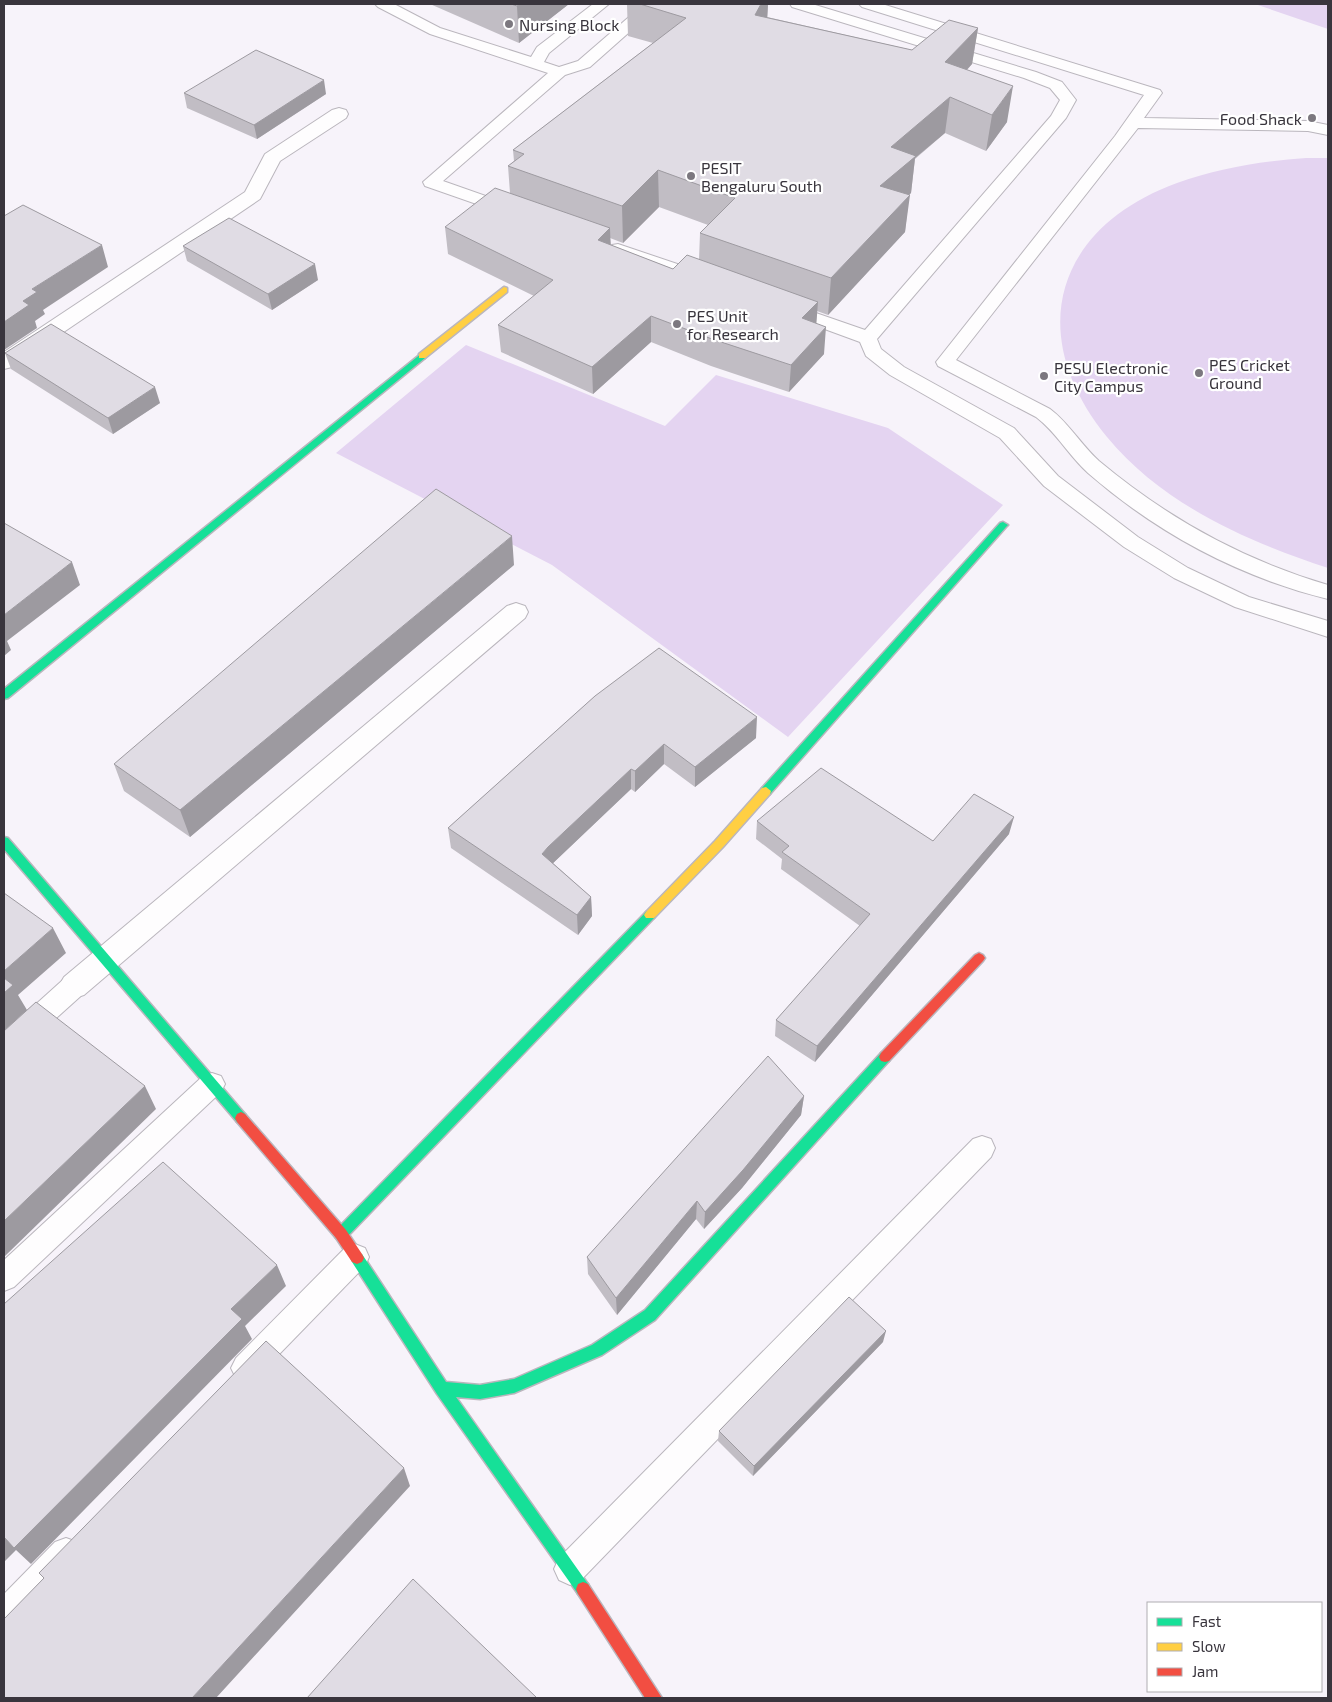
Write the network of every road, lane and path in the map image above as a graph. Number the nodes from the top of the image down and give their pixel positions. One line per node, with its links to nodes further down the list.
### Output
1 (383, 4): 6 (lane)
2 (602, 4): 6 (lane)
3 (653, 4): 7 (lane)
4 (797, 4): 16 (lane)
5 (867, 4): 9 (lane)
6 (535, 64): 7 (lane)
7 (559, 72): 11 (lane)
8 (340, 114): 17 (street)
9 (1133, 122): 10 (lane); 18 (lane)
10 (1328, 130)
11 (524, 215)
12 (598, 242): 13 (lane)
13 (719, 285)
14 (504, 290): 25 (street)
15 (775, 305): 16 (lane)
16 (868, 338): 19 (lane)
17 (4, 362)
18 (945, 362): 19 (lane); 20 (lane)
19 (905, 374): 20 (lane)
20 (1070, 472): 22 (lane); 24 (lane)
21 (1003, 526): 33 (street)
22 (1328, 592)
23 (516, 612): 28 (street)
24 (1328, 629)
25 (4, 695)
26 (4, 841): 28 (street)
27 (979, 958): 37 (street)
28 (104, 959): 29 (street); 31 (street)
29 (74, 986): 30 (lane)
30 (4, 1049)
31 (212, 1084): 33 (street); 35 (lane)
32 (982, 1148): 39 (lane)
33 (341, 1234): 34 (street)
34 (355, 1257): 36 (lane); 37 (street)
35 (4, 1278)
36 (230, 1384)
37 (442, 1389): 39 (street)
38 (86, 1532): 40 (lane)
39 (570, 1569): 41 (street)
40 (4, 1616)
41 (654, 1698)

